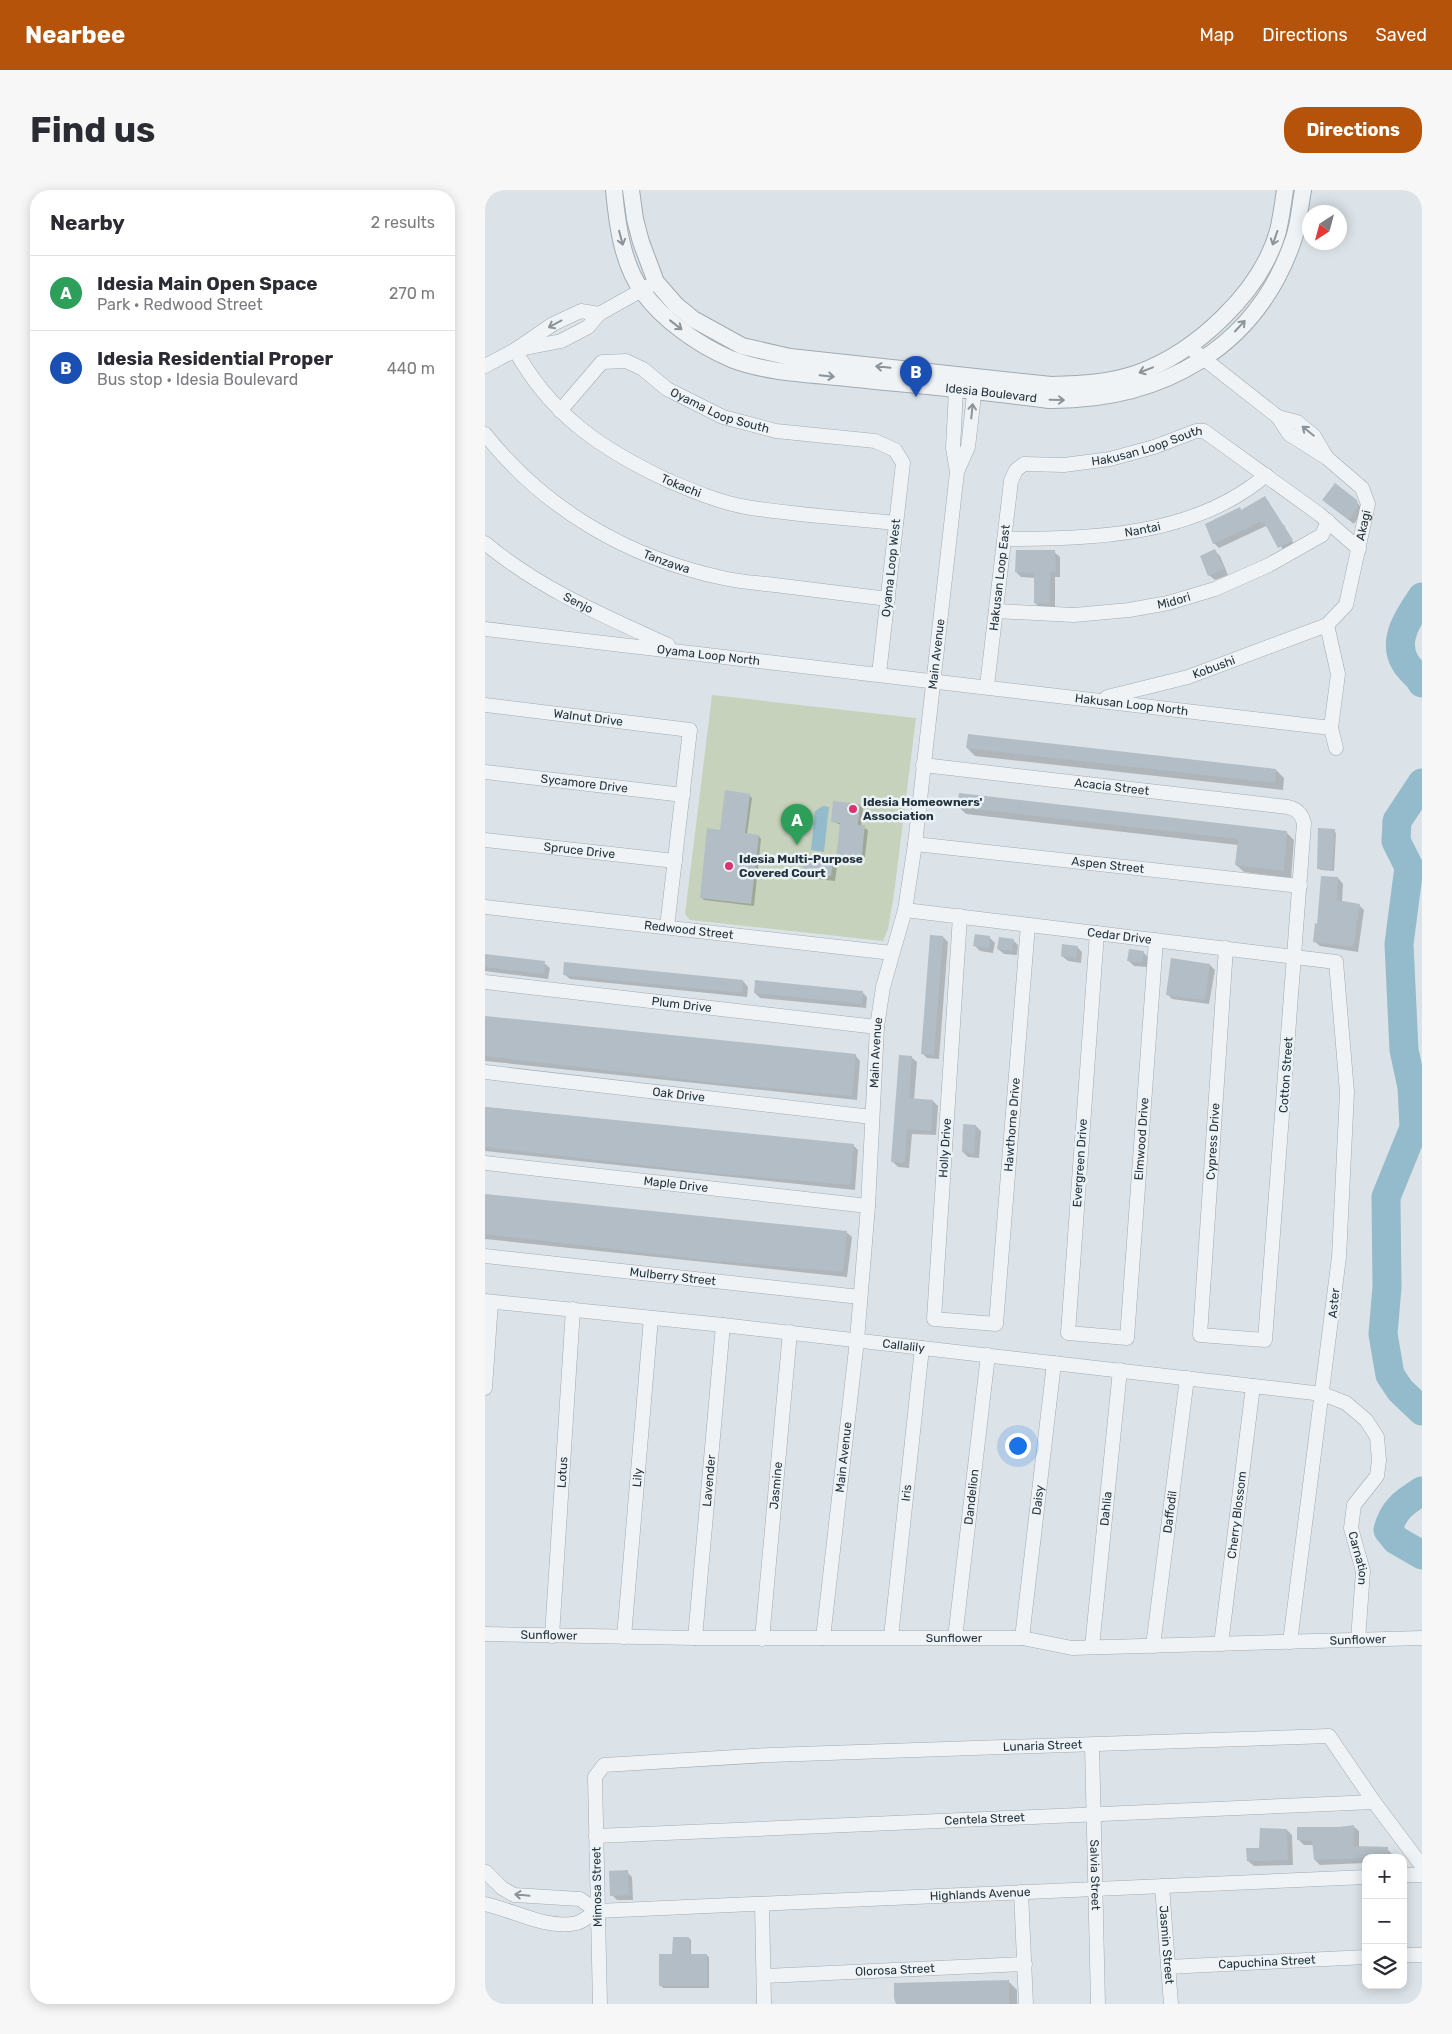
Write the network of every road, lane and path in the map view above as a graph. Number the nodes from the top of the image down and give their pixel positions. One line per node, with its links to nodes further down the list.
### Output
1 (613, 190): 6 (street, Idesia Boulevard, one-way to 6)
2 (631, 190): 5 (street, Idesia Boulevard)
3 (1285, 190): 7 (street, Idesia Boulevard, one-way to 7)
4 (1303, 190): 9 (street, Idesia Boulevard, one-way to 4)
5 (656, 282): 6 (street); 11 (street, Idesia Boulevard, one-way to 5)
6 (641, 290): 8 (street); 12 (street, Idesia Boulevard, one-way to 12)
7 (1189, 347): 9 (street); 11 (street, Idesia Boulevard, one-way to 11)
8 (515, 350): 10 (street); 14 (street, Tokachi)
9 (1204, 359): 13 (street, Idesia Boulevard, one-way to 9); 24 (street, Akagi)
10 (485, 366)
11 (967, 376): 12 (street); 13 (street, Main Avenue)
12 (956, 390): 13 (street, Idesia Boulevard); 18 (street, Main Avenue)
13 (974, 392): 18 (street, Main Avenue, one-way to 13)
14 (559, 411): 16 (street, Oyama Loop South); 21 (street, Tokachi)
15 (485, 434): 25 (street, Tanzawa)
16 (903, 463): 21 (street, Oyama Loop West)
17 (1015, 470): 19 (street, Hakusan Loop South); 22 (street, Hakusan Loop East)
18 (957, 472): 31 (street, Main Avenue)
19 (1265, 474): 20 (street, Hakusan Loop South); 22 (street, Nantai)
20 (1327, 521): 24 (street, Hakusan Loop South); 26 (street, Midori)
21 (896, 523): 25 (street, Oyama Loop West)
22 (1005, 539): 26 (street, Hakusan Loop East)
23 (485, 543): 29 (street, Senjo)
24 (1359, 549): 27 (street, Akagi)
25 (888, 599): 30 (street, Oyama Loop West)
26 (996, 611): 32 (street, Hakusan Loop East)
27 (1327, 624): 33 (street, Kobushi); 35 (street)
28 (485, 629): 29 (street, Oyama Loop North)
29 (680, 650): 30 (street, Oyama Loop North)
30 (879, 674): 31 (street, Oyama Loop North)
31 (933, 680): 32 (street, Hakusan Loop North); 37 (street, Main Avenue)
32 (987, 686): 33 (street, Hakusan Loop North)
33 (1099, 699): 35 (street, Hakusan Loop North)
34 (485, 705): 39 (street, Walnut Drive)
35 (1331, 728): 36 (street)
36 (1336, 748)
37 (923, 765): 40 (street, Acacia Street); 42 (street, Main Avenue)
38 (485, 772): 39 (street, Sycamore Drive)
39 (683, 795): 43 (street)
40 (1299, 812): 44 (street, Cotton Street)
41 (485, 840): 43 (street, Spruce Drive)
42 (915, 844): 44 (street, Aspen Street); 46 (street, Main Avenue)
43 (675, 861): 49 (street)
44 (1300, 886): 54 (street, Cotton Street)
45 (485, 907): 49 (street, Redwood Street)
46 (905, 910): 47 (street, Cedar Drive); 53 (street, Main Avenue)
47 (960, 916): 48 (street, Cedar Drive); 67 (street, Holly Drive)
48 (1027, 925): 50 (street, Cedar Drive); 67 (street, Hawthorne Drive)
49 (667, 927): 53 (street, Redwood Street)
50 (1097, 933): 51 (street, Cedar Drive); 70 (street, Evergreen Drive)
51 (1156, 940): 52 (street, Cedar Drive); 70 (street, Elmwood Drive)
52 (1226, 948): 54 (street, Cedar Drive); 72 (street, Cypress Drive)
53 (892, 953): 57 (street, Main Avenue)
54 (1295, 957): 55 (street, Cedar Drive); 72 (street, Cotton Street)
55 (1336, 962): 80 (street, Aster)
56 (485, 982): 57 (street, Plum Drive)
57 (877, 1027): 59 (street, Main Avenue)
58 (485, 1072): 59 (street, Oak Drive)
59 (872, 1117): 61 (street, Main Avenue)
60 (485, 1163): 61 (street, Maple Drive)
61 (867, 1206): 63 (street, Main Avenue)
62 (485, 1256): 63 (street, Mulberry Street)
63 (860, 1297): 71 (street, Main Avenue)
64 (488, 1301): 65 (street, Callalily); 79 (street)
65 (573, 1309): 66 (street, Callalily); 82 (street, Lotus)
66 (651, 1318): 68 (street, Callalily); 83 (street, Lily)
67 (996, 1324)
68 (723, 1325): 69 (street, Callalily); 85 (street, Lavender)
69 (789, 1332): 71 (street, Callalily); 90 (street, Jasmine)
70 (1127, 1338)
71 (857, 1340): 73 (street, Callalily); 86 (street, Main Avenue)
72 (1265, 1340)
73 (922, 1348): 74 (street, Callalily); 84 (street, Iris)
74 (988, 1355): 75 (street, Callalily); 87 (street, Dandelion)
75 (1054, 1363): 76 (street, Callalily); 88 (street, Daisy)
76 (1120, 1370): 77 (street, Callalily); 95 (street, Dahlia)
77 (1187, 1378): 78 (street, Callalily); 94 (street, Daffodil)
78 (1253, 1386): 80 (street, Callalily); 93 (street, Cherry Blossom)
79 (485, 1388)
80 (1323, 1394): 91 (street, Carnation); 92 (street, Aster)
81 (485, 1634): 82 (street, Sunflower)
82 (552, 1636): 83 (street, Sunflower)
83 (624, 1637): 85 (street, Sunflower)
84 (891, 1637): 86 (street, Sunflower); 87 (street, Sunflower)
85 (695, 1638): 90 (street, Sunflower)
86 (823, 1638): 90 (street, Sunflower)
87 (955, 1638): 88 (street, Sunflower)
88 (1022, 1638): 95 (street, Sunflower)
89 (1422, 1638): 91 (street, Sunflower)
90 (762, 1639)
91 (1358, 1640): 92 (street, Sunflower)
92 (1290, 1642): 93 (street, Sunflower)
93 (1221, 1644): 94 (street, Sunflower)
94 (1153, 1646): 95 (street, Sunflower)
95 (1092, 1647)
96 (1092, 1745): 97 (street, Lunaria Street); 98 (street, Lunaria Street); 99 (street, Salvia Street)
97 (598, 1770): 100 (street, Mimosa Street)
98 (1374, 1802): 99 (street, Centela Street); 101 (street, Lunaria Street)
99 (1095, 1814): 100 (street, Centela Street); 107 (street, Salvia Street)
100 (596, 1836): 112 (street, Mimosa Street)
101 (1422, 1866)
102 (485, 1871): 109 (street); 112 (street, one-way to 102)
103 (1407, 1875): 104 (street)
104 (1422, 1875)
105 (1362, 1877): 106 (street, Highlands Avenue)
106 (1162, 1886): 107 (street, Highlands Avenue); 117 (street, Jasmin Street)
107 (1097, 1889): 108 (street, Highlands Avenue); 122 (street, Salvia Street)
108 (1021, 1892): 111 (street, Highlands Avenue); 116 (street)
109 (485, 1897)
110 (485, 1904): 112 (street, Highlands Avenue)
111 (762, 1904): 112 (street, Highlands Avenue); 118 (street)
112 (597, 1911): 119 (street, Mimosa Street)
113 (1422, 1955): 114 (street)
114 (1407, 1956)
115 (1362, 1957): 117 (street, Capuchina Street)
116 (1025, 1964): 118 (street, Olorosa Street); 121 (street)
117 (1168, 1966): 123 (street, Jasmin Street)
118 (765, 1976): 120 (street)
119 (600, 2004)
120 (764, 2004)
121 (1026, 2004)
122 (1098, 2004)
123 (1171, 2004)

